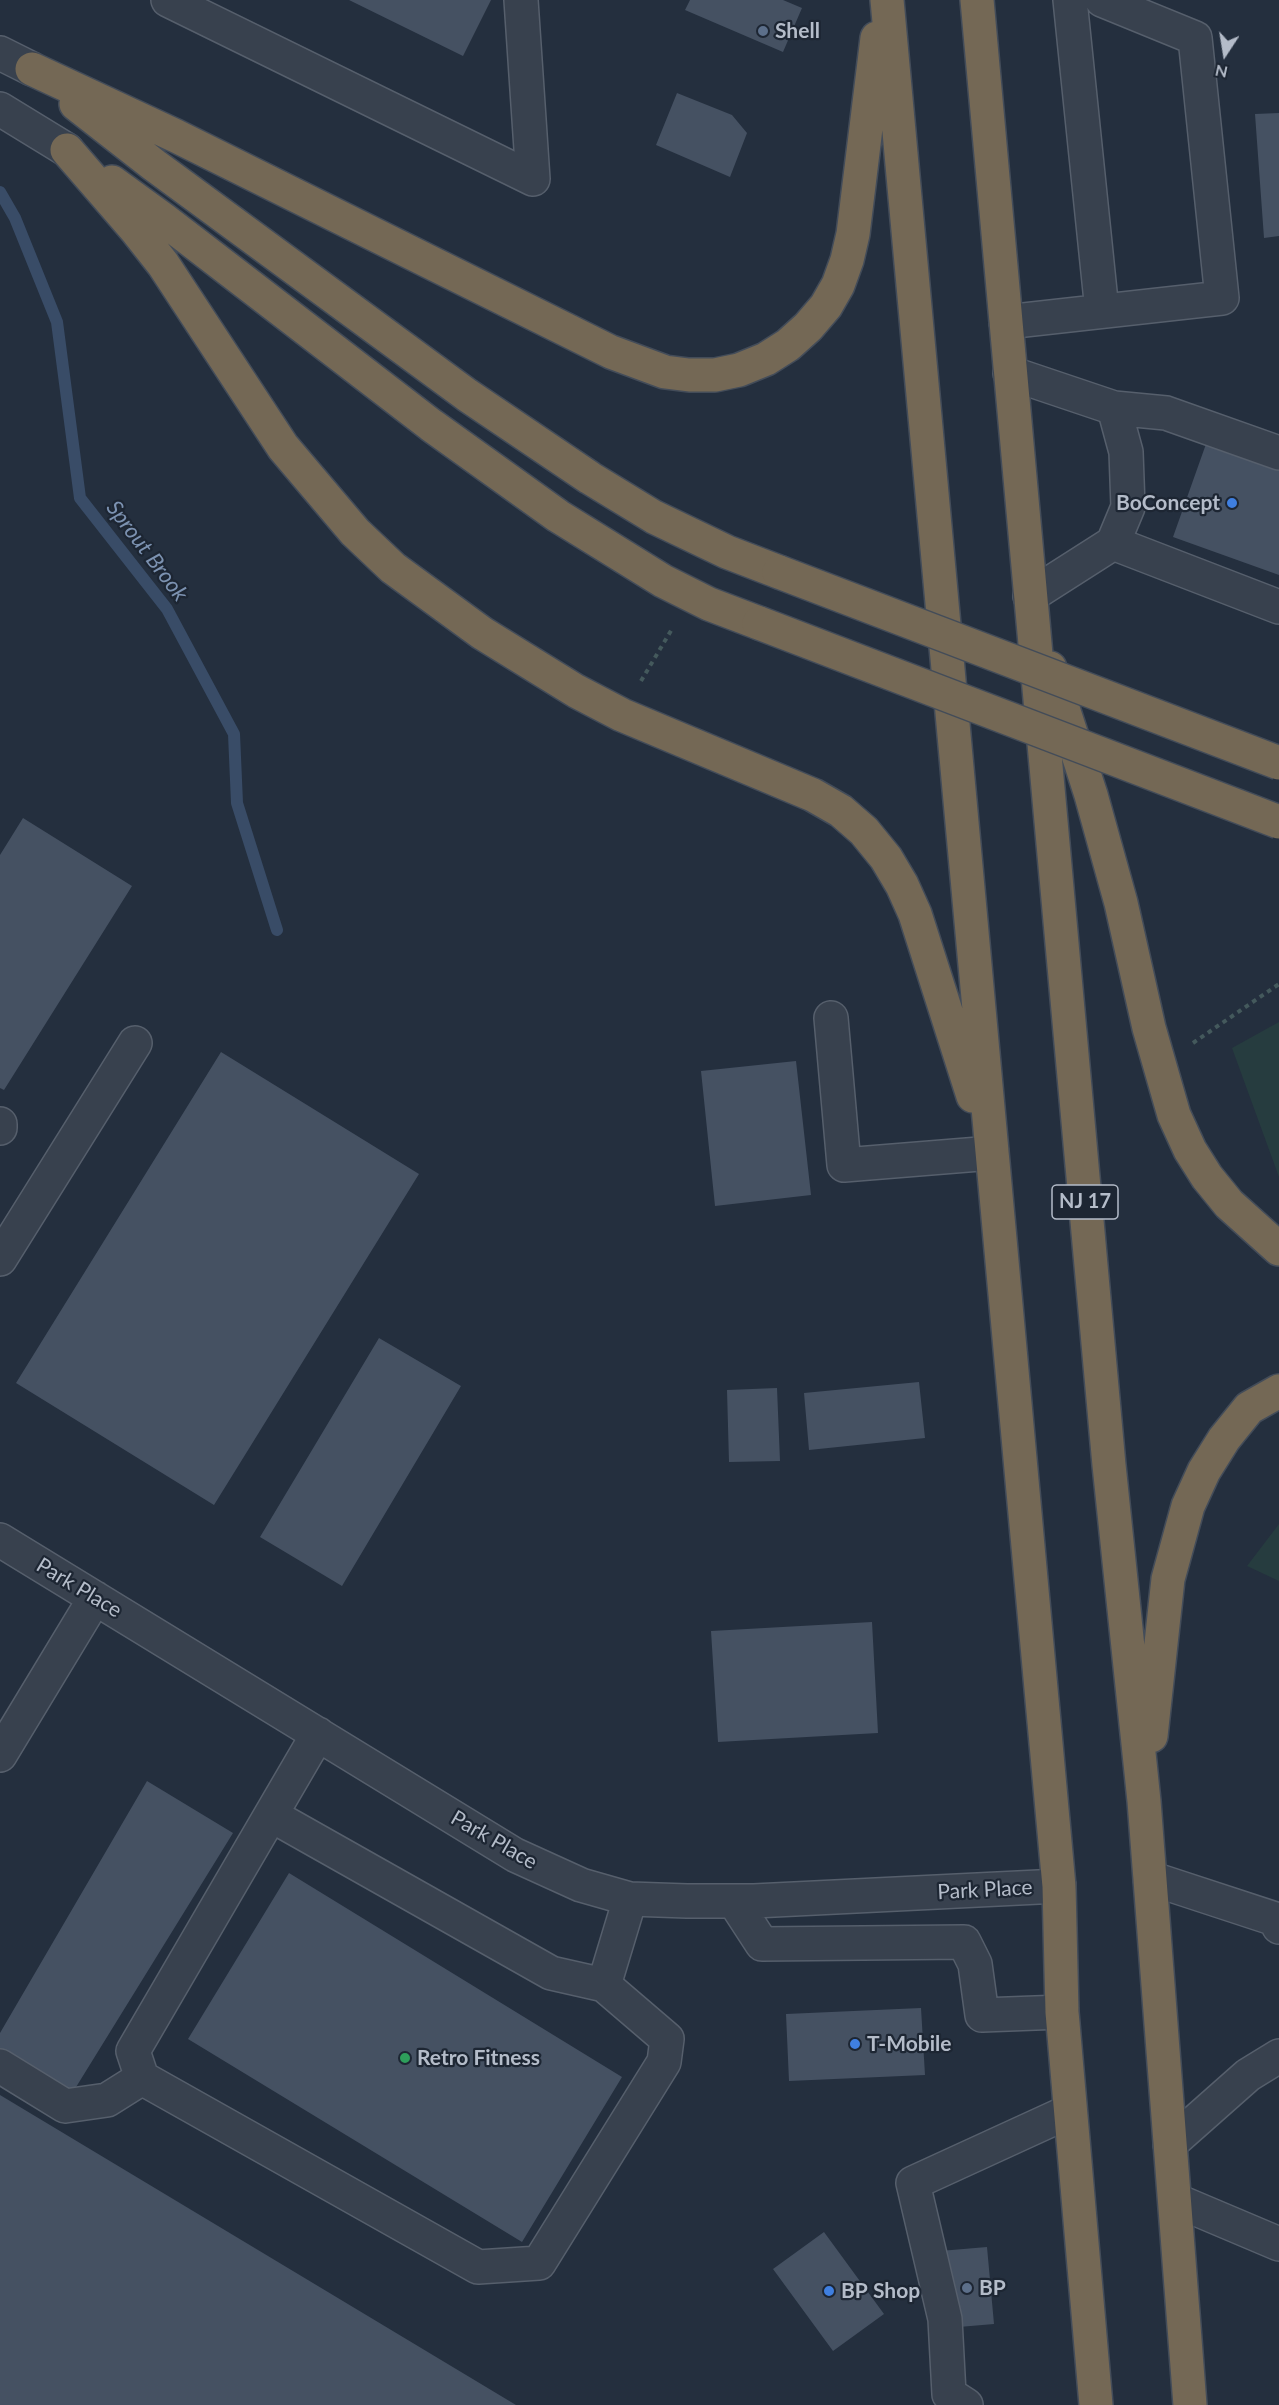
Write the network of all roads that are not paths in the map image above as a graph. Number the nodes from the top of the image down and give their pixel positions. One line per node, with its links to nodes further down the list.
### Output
1 (168, 0): 2 (street)
2 (521, 0)
3 (881, 0): 9 (highway)
4 (887, 0): 24 (highway)
5 (977, 0): 13 (highway, NJ 17)
6 (1071, 0): 12 (street)
7 (1102, 0): 12 (street)
8 (0, 53): 9 (street)
9 (32, 69): 20 (highway, bridge)
10 (0, 109): 11 (street)
11 (67, 150): 21 (highway, bridge); 24 (highway)
12 (1102, 311): 13 (street)
13 (1006, 322): 14 (highway, NJ 17)
14 (1010, 372): 15 (street); 18 (highway, NJ 17)
15 (1114, 408): 16 (street); 17 (street)
16 (1279, 453)
17 (1113, 543): 18 (street); 19 (street)
18 (1031, 603): 25 (highway); 32 (highway, NJ 17)
19 (1279, 607)
20 (1279, 763)
21 (1279, 822)
22 (831, 1018): 24 (street)
23 (135, 1043): 26 (street)
24 (992, 1153): 35 (highway)
25 (1279, 1249)
26 (0, 1258)
27 (1279, 1391): 32 (highway)
28 (0, 1540): 29 (street, Park Place)
29 (95, 1598): 30 (street, Park Place); 31 (street)
30 (318, 1734): 33 (street); 36 (street, Park Place)
31 (0, 1755)
32 (1144, 1801): 34 (highway, NJ 17)
33 (271, 1815): 39 (street); 43 (street)
34 (1150, 1878): 38 (street); 45 (highway, NJ 17)
35 (1059, 1886): 37 (street, Park Place); 40 (highway)
36 (630, 1899): 37 (street, Park Place); 39 (street)
37 (734, 1901): 40 (street)
38 (1279, 1927)
39 (604, 1985): 43 (street)
40 (1062, 2012): 44 (highway)
41 (1279, 2056): 45 (street)
42 (0, 2066): 43 (street)
43 (141, 2078)
44 (1070, 2111): 48 (street); 49 (highway)
45 (1170, 2144): 46 (highway, NJ 17)
46 (1175, 2200): 47 (street); 50 (highway, NJ 17)
47 (1279, 2244)
48 (966, 2405)
49 (1096, 2405)
50 (1190, 2405)

